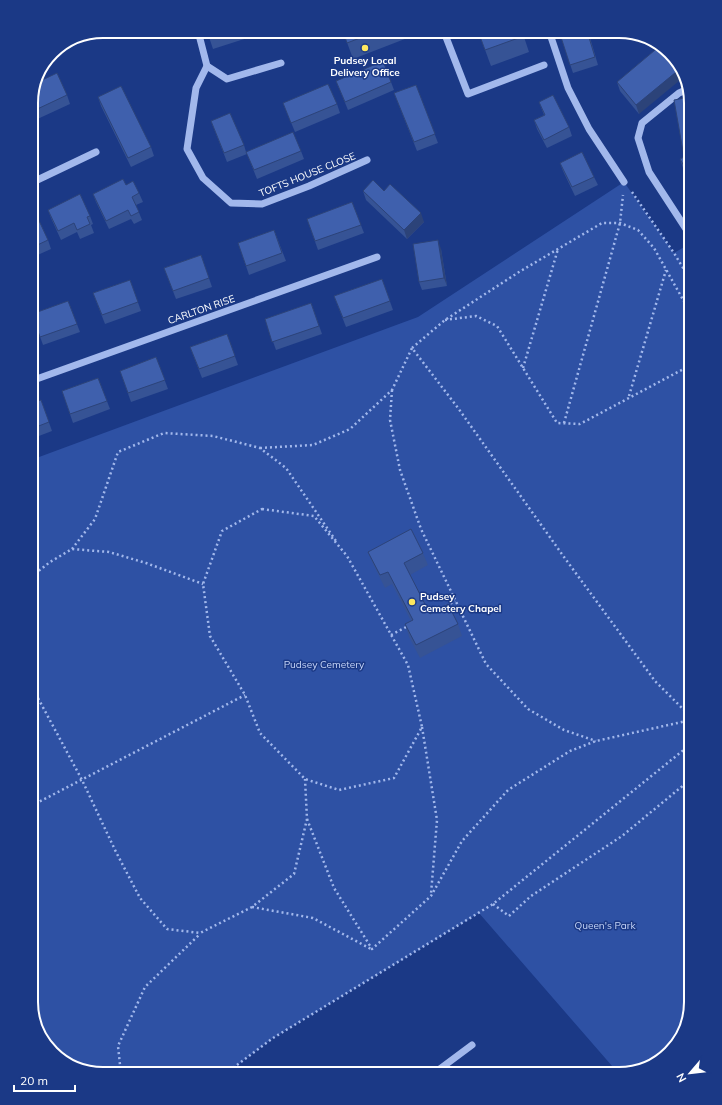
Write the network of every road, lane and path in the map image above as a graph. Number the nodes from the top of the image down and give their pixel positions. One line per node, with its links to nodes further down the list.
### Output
1 (200, 38): 6 (street)
2 (446, 38): 5 (street)
3 (551, 38): 11 (street)
4 (281, 63): 6 (street)
5 (544, 65)
6 (207, 66): 9 (street, TOFTS HOUSE CLOSE)
7 (683, 91): 13 (street)
8 (96, 152): 10 (street)
9 (367, 160)
10 (38, 180)
11 (624, 182): 12 (path); 16 (path)
12 (620, 223): 14 (path); 17 (path); 26 (path)
13 (684, 226)
14 (558, 249): 19 (path); 21 (path)
15 (378, 258): 23 (street, CARLTON RISE)
16 (684, 269)
17 (666, 270): 18 (path); 25 (path)
18 (684, 302)
19 (445, 320): 20 (path); 21 (path)
20 (412, 348): 24 (path); 38 (path)
21 (523, 368): 26 (path)
22 (684, 368): 25 (path)
23 (38, 379)
24 (392, 390): 27 (path); 32 (path)
25 (629, 396): 26 (path)
26 (564, 423)
27 (260, 448): 28 (path); 29 (path)
28 (72, 549): 30 (path); 31 (path)
29 (347, 556): 31 (path); 35 (path)
30 (38, 571)
31 (203, 584): 36 (path)
32 (454, 601): 33 (path); 41 (path)
33 (440, 609)
34 (412, 624): 35 (path)
35 (391, 635): 40 (path)
36 (245, 695): 43 (path); 44 (path)
37 (38, 698): 44 (path)
38 (684, 712)
39 (684, 721): 41 (path)
40 (422, 727): 43 (path); 48 (path)
41 (596, 741): 48 (path)
42 (684, 750): 49 (path)
43 (305, 779): 47 (path)
44 (82, 780): 46 (path); 51 (path)
45 (684, 785): 49 (path)
46 (38, 802)
47 (307, 819): 50 (path); 52 (path)
48 (431, 896): 52 (path)
49 (493, 904): 55 (path)
50 (252, 907): 51 (path); 52 (path)
51 (200, 933): 54 (path)
52 (372, 949)
53 (472, 1045): 56 (street)
54 (120, 1067)
55 (234, 1067)
56 (442, 1067)

